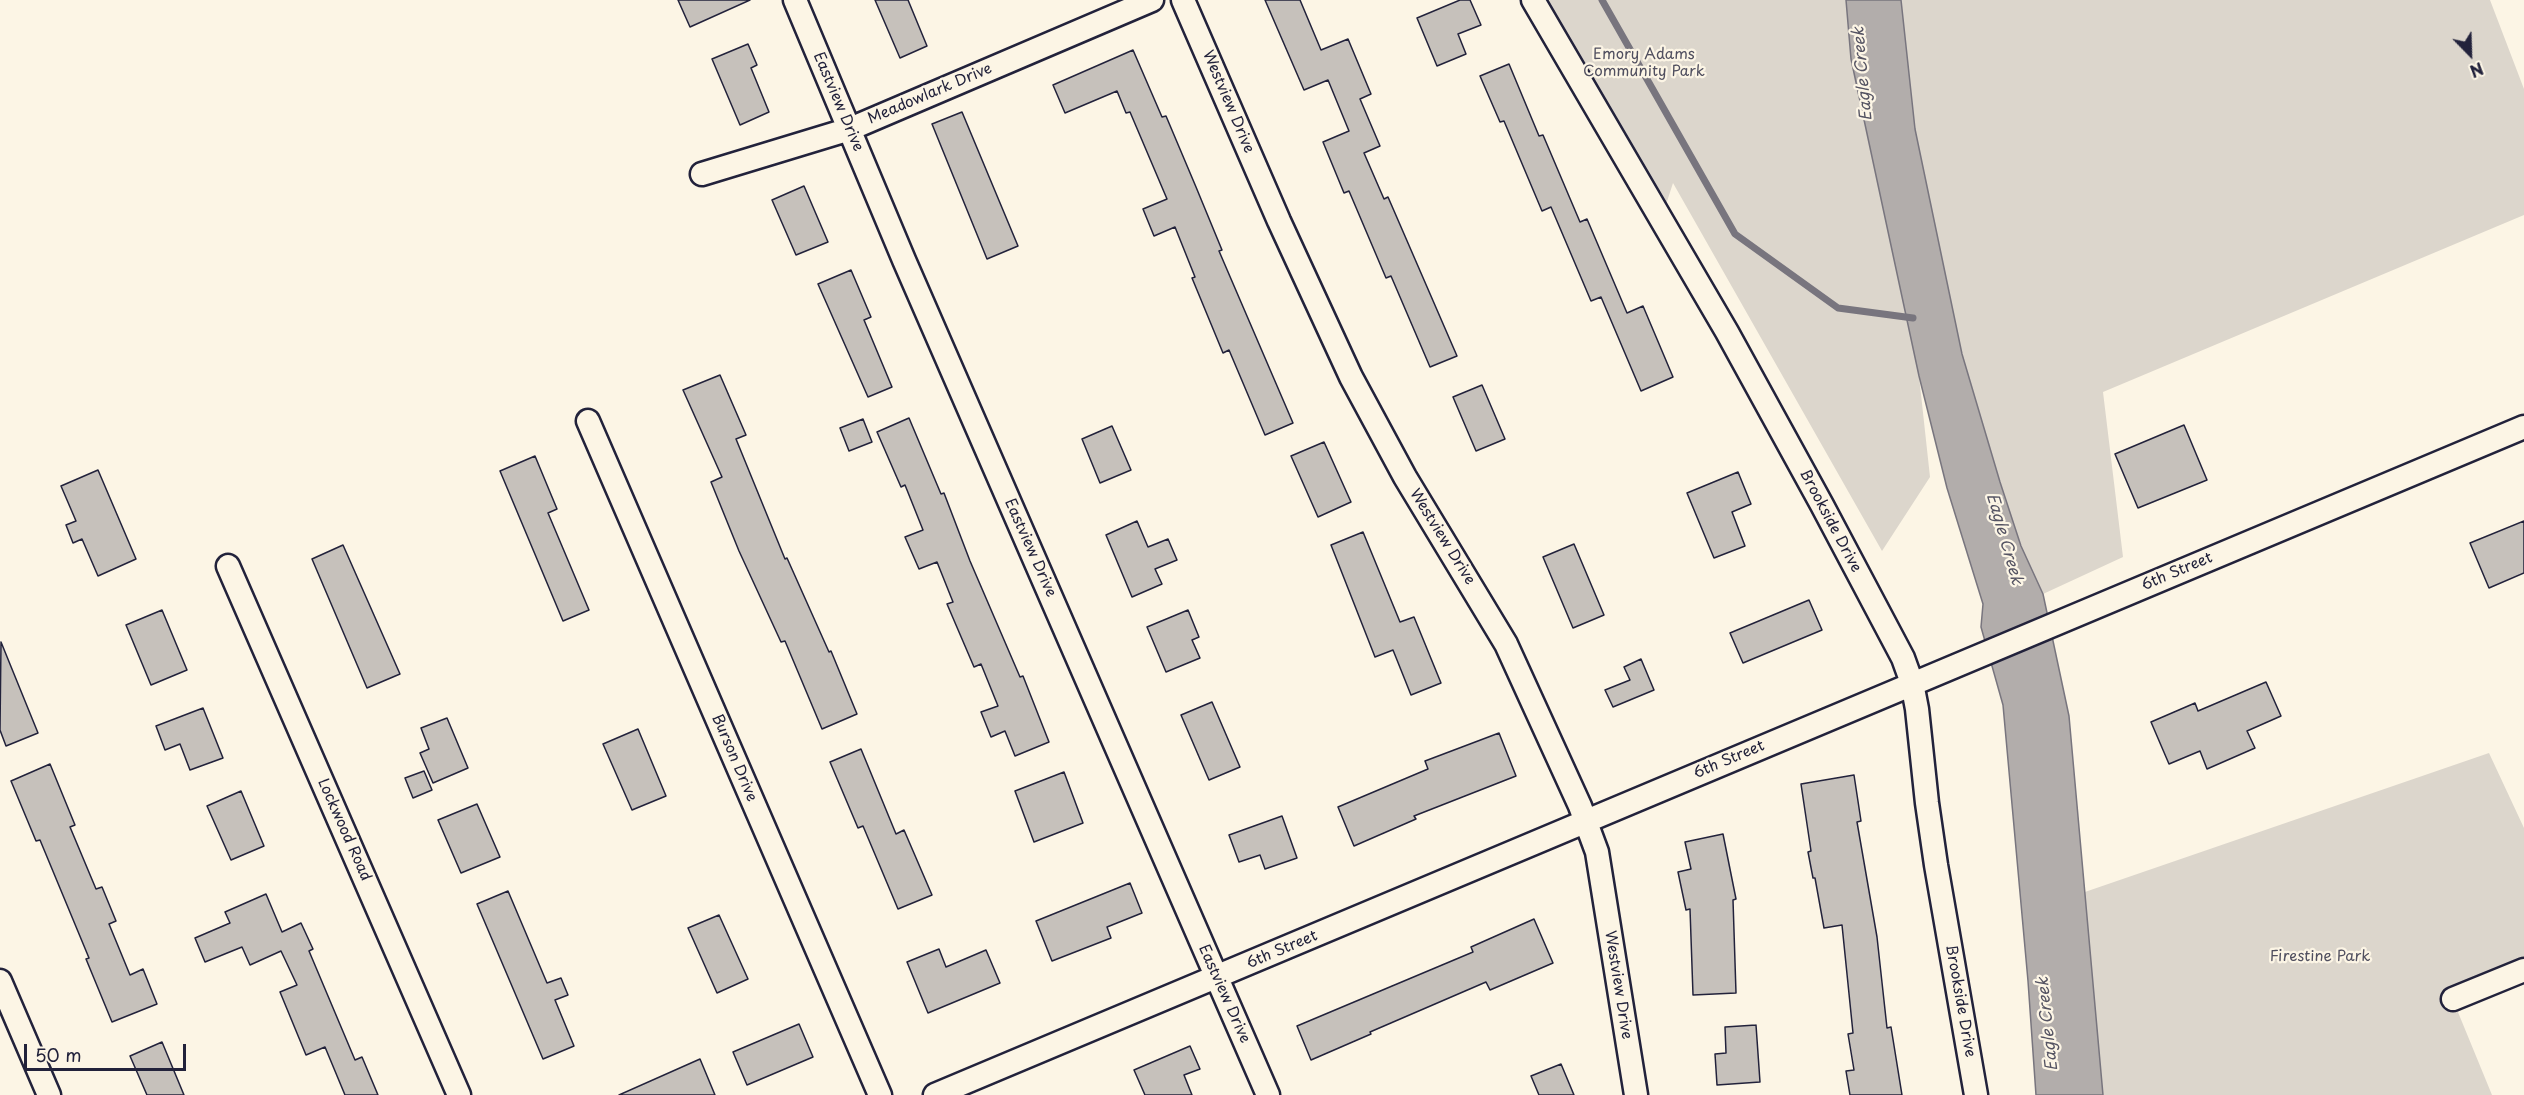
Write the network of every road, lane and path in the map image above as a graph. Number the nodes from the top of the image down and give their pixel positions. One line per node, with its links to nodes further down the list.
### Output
1 (795, 0): 5 (street, Eastview Drive)
2 (1152, 0): 5 (street, Meadowlark Drive)
3 (1183, 0): 11 (street, Westview Drive)
4 (1533, 0): 10 (street, Brookside Drive)
5 (850, 129): 6 (street, Meadowlark Drive); 13 (street, Eastview Drive)
6 (702, 174)
7 (588, 421): 18 (street, Burson Drive)
8 (2524, 427): 10 (street, 6th Street)
9 (228, 566): 17 (street, Lockwood Road)
10 (1912, 683): 11 (street, 6th Street); 22 (street, Brookside Drive)
11 (1585, 821): 13 (street, 6th Street); 21 (street, Westview Drive)
12 (2524, 970): 15 (street)
13 (1217, 977): 19 (street, 6th Street); 20 (street, Eastview Drive)
14 (0, 981): 16 (street)
15 (2453, 999)
16 (49, 1095)
17 (459, 1095)
18 (880, 1095)
19 (935, 1095)
20 (1268, 1095)
21 (1636, 1095)
22 (1976, 1095)

